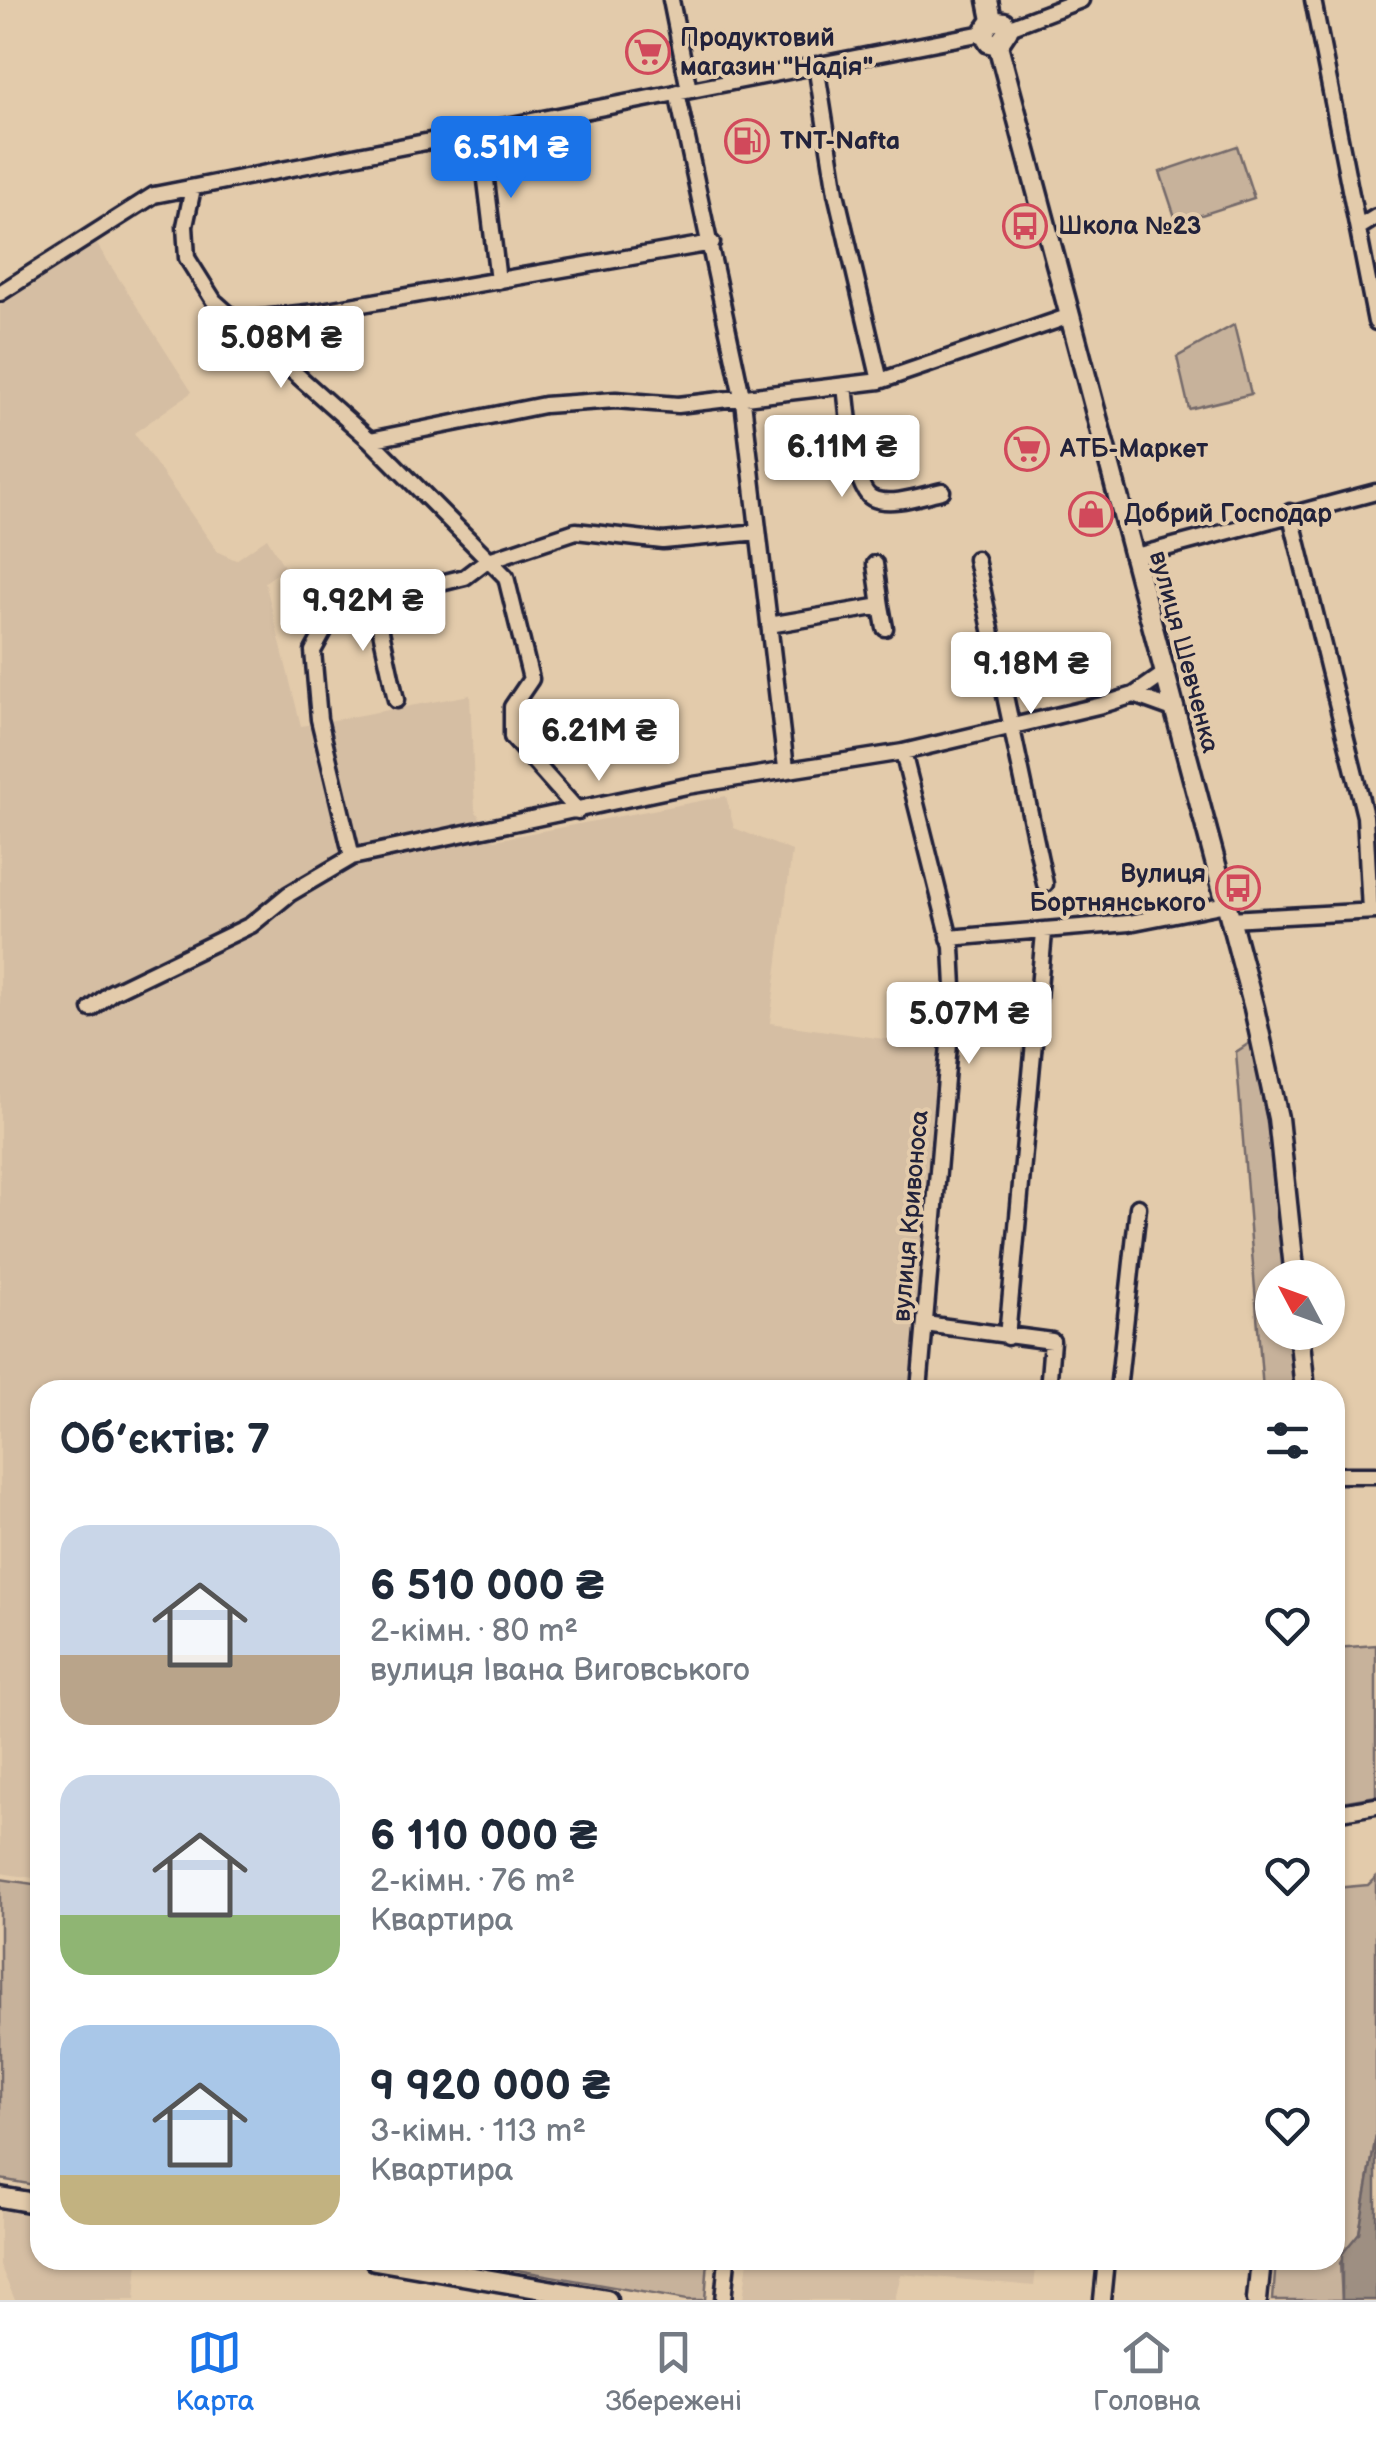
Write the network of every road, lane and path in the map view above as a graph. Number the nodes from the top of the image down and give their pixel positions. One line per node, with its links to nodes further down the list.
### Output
1 (672, 0): 7 (street)
2 (988, 0): 5 (main road, вулиця Шевченка)
3 (1082, 0): 5 (street)
4 (1313, 0): 11 (street)
5 (995, 32): 6 (street); 16 (main road, вулиця Шевченка)
6 (816, 65): 7 (street); 18 (street)
7 (683, 91): 8 (street); 12 (street)
8 (480, 130): 9 (street); 13 (street)
9 (193, 188): 14 (street); 17 (street)
10 (1376, 218): 11 (street)
11 (1358, 228): 15 (street)
12 (712, 243): 13 (street); 20 (street)
13 (498, 281): 17 (street)
14 (0, 293)
15 (1375, 312)
16 (1070, 316): 18 (street); 26 (main road, вулиця Шевченка)
17 (235, 322): 21 (street)
18 (880, 381): 19 (street)
19 (844, 386): 20 (street); 22 (street)
20 (743, 401): 21 (street); 25 (street)
21 (370, 440): 28 (street)
22 (942, 491)
23 (1376, 492): 24 (street)
24 (1290, 512): 26 (street); 44 (street)
25 (758, 532): 28 (street); 32 (street)
26 (1132, 557): 34 (main road, вулиця Шевченка)
27 (976, 560): 38 (street)
28 (486, 562): 30 (street); 41 (street)
29 (874, 564): 31 (street)
30 (374, 600): 36 (street); 42 (street)
31 (881, 606): 32 (street); 33 (street)
32 (769, 625): 40 (street)
33 (885, 628)
34 (1164, 674): 35 (street); 37 (main road, вулиця Шевченка)
35 (1134, 695): 37 (street); 38 (street)
36 (396, 700)
37 (1173, 710): 45 (main road, вулиця Шевченка)
38 (1011, 726): 39 (street); 43 (street)
39 (904, 752): 40 (street); 47 (street, вулиця Кривоноса)
40 (786, 768): 41 (street)
41 (578, 810): 42 (street)
42 (352, 857): 48 (street)
43 (1045, 884)
44 (1373, 911): 45 (street)
45 (1228, 912): 46 (street); 50 (main road, вулиця Шевченка)
46 (1044, 933): 47 (street); 52 (street)
47 (949, 938): 51 (street, вулиця Кривоноса)
48 (92, 1009)
49 (1138, 1207): 56 (street)
50 (1293, 1260)
51 (925, 1324): 52 (street); 54 (street, вулиця Кривоноса)
52 (1008, 1337): 55 (street)
53 (1301, 1350): 57 (main road)
54 (920, 1380)
55 (1049, 1380)
56 (1119, 1380)
57 (1304, 1380)
58 (1345, 1475): 59 (street)
59 (1376, 1475)
60 (1376, 1806): 61 (street)
61 (1345, 1811)
62 (0, 2197): 63 (main road)
63 (30, 2202)
64 (432, 2270): 68 (main road)
65 (726, 2270): 69 (street)
66 (1105, 2270): 70 (street)
67 (1260, 2270): 71 (main road)
68 (607, 2300)
69 (723, 2300)
70 (1102, 2300)
71 (1257, 2300)

